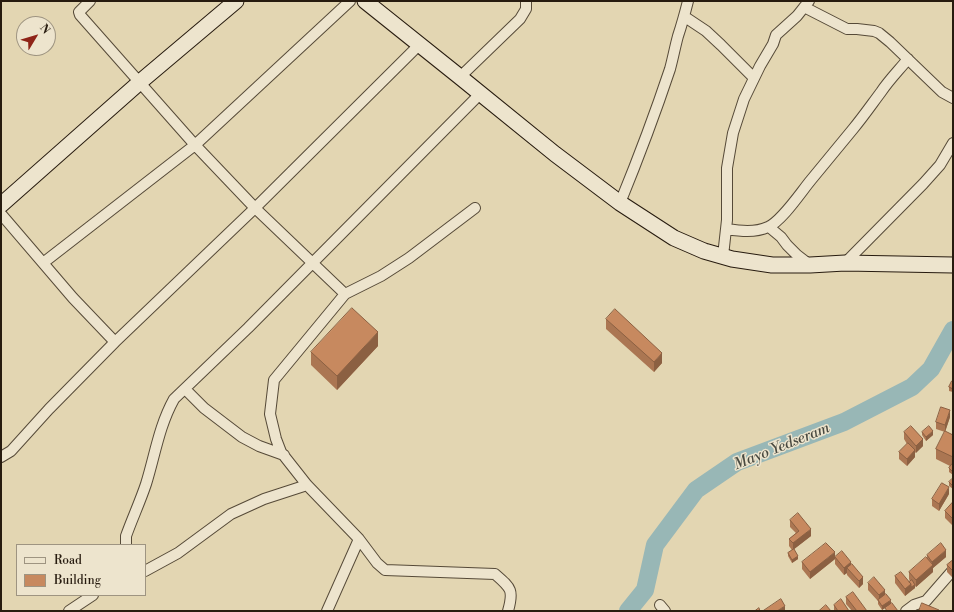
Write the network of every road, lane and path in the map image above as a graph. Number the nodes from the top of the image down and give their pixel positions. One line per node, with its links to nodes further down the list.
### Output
1 (90, 1): 13 (street)
2 (236, 1): 13 (main road)
3 (350, 1): 17 (street)
4 (365, 1): 9 (main road)
5 (526, 1): 11 (street)
6 (688, 1): 8 (street)
7 (807, 4): 10 (street); 12 (street)
8 (684, 17): 12 (street); 18 (street)
9 (419, 45): 11 (main road); 20 (street)
10 (908, 59): 15 (street); 23 (street)
11 (460, 77): 14 (main road)
12 (754, 78): 24 (street)
13 (140, 82): 17 (street); 19 (main road)
14 (480, 94): 18 (main road); 27 (street)
15 (953, 98)
16 (953, 143): 28 (street)
17 (196, 145): 20 (street); 26 (street)
18 (620, 203): 25 (main road)
19 (1, 205)
20 (255, 208): 27 (street); 32 (street)
21 (475, 208): 31 (street)
22 (1, 214): 26 (street)
23 (769, 227): 24 (street); 29 (street)
24 (726, 229): 25 (street)
25 (723, 256): 29 (main road)
26 (43, 263): 32 (street)
27 (312, 263): 31 (street); 33 (street)
28 (845, 263): 29 (main road); 30 (main road)
29 (810, 265)
30 (953, 265)
31 (345, 294): 34 (street)
32 (115, 342): 35 (street)
33 (185, 389): 34 (street); 38 (street)
34 (284, 455): 36 (street)
35 (1, 457)
36 (307, 485): 37 (street); 39 (street)
37 (359, 539): 44 (street); 45 (street)
38 (126, 544)
39 (146, 570)
40 (953, 570): 42 (street)
41 (91, 596): 43 (street)
42 (926, 606): 46 (street)
43 (69, 611)
44 (326, 611)
45 (508, 611)
46 (906, 611)

